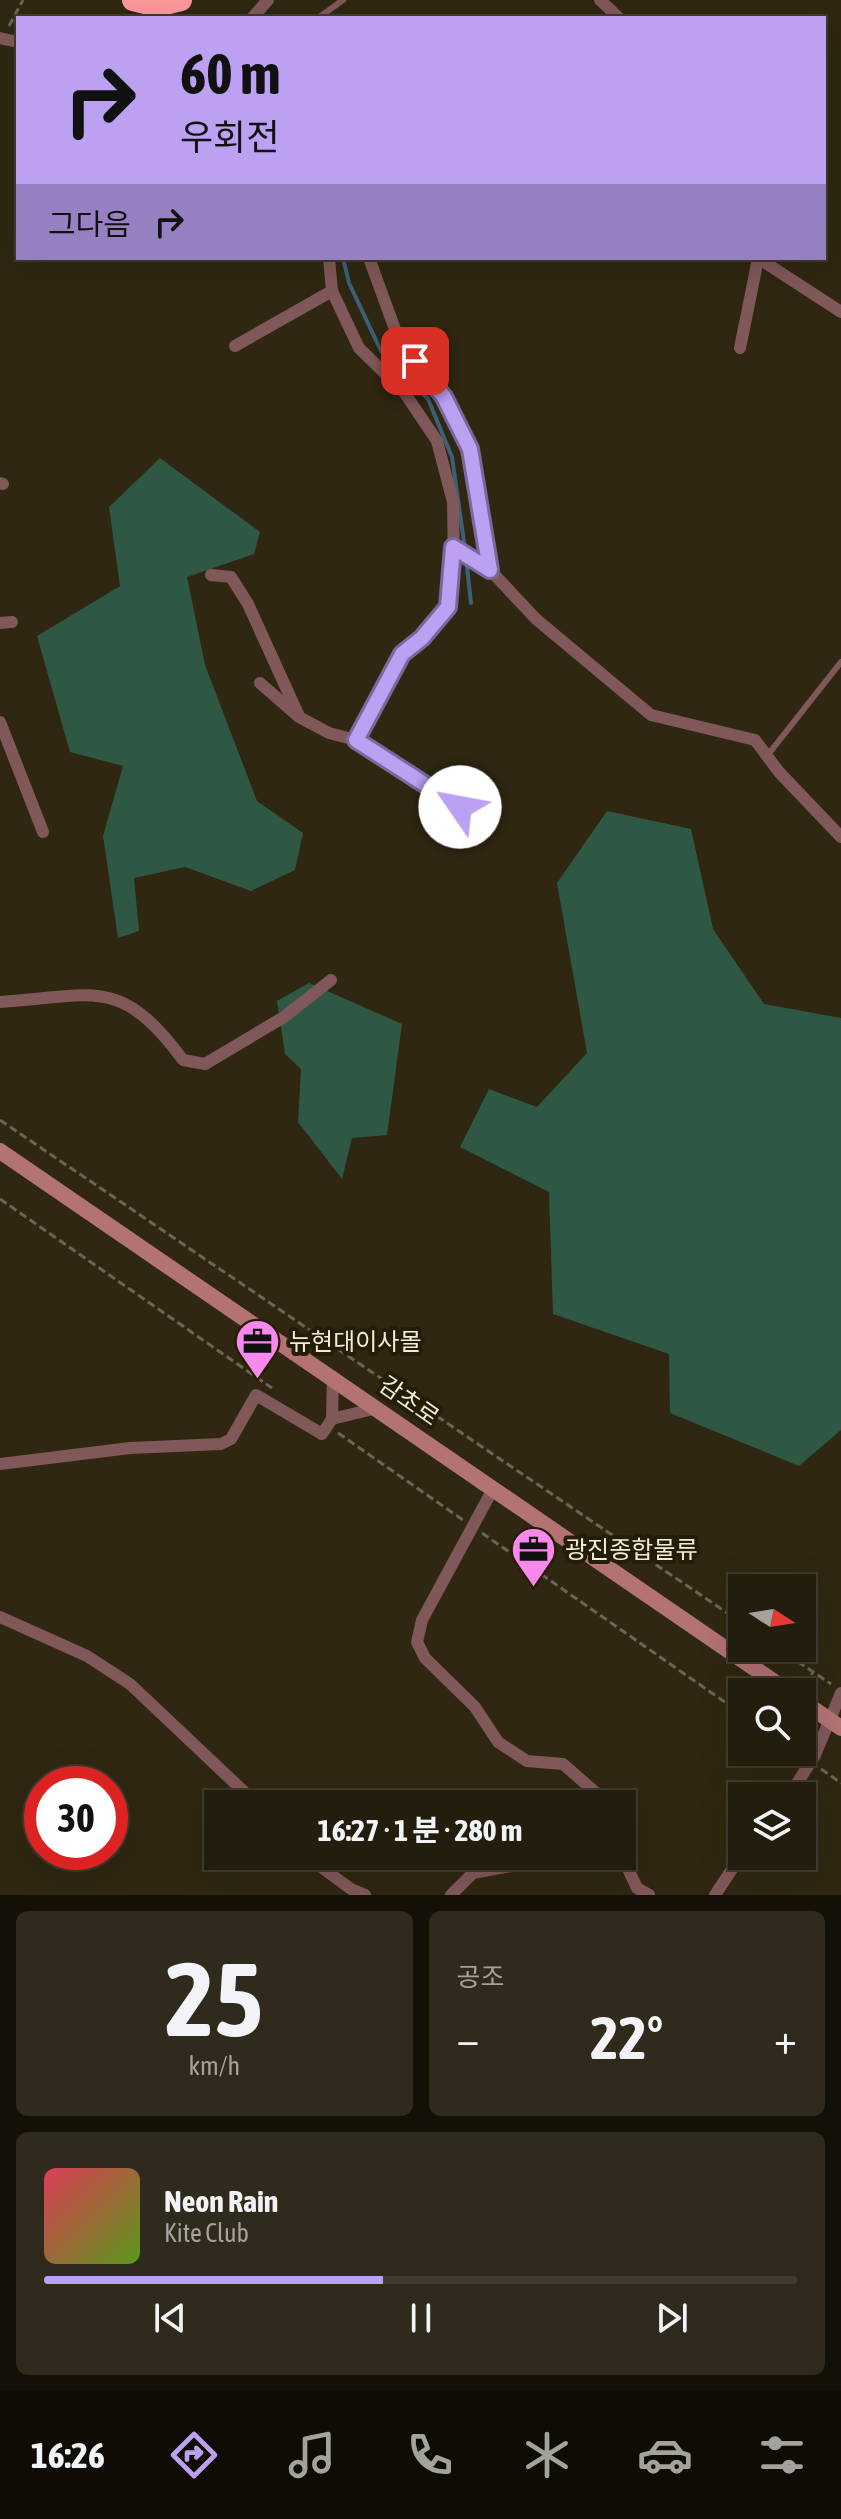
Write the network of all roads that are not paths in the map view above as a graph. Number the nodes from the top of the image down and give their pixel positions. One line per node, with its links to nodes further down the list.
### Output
1 (133, 0): 2 (highway)
2 (181, 0)
3 (268, 0): 6 (street)
4 (343, 0): 7 (lane)
5 (600, 0): 8 (street)
6 (254, 16)
7 (321, 16)
8 (617, 16)
9 (329, 260): 13 (street)
10 (370, 260): 18 (street)
11 (758, 260): 16 (street)
12 (761, 260): 14 (street)
13 (332, 291): 15 (street); 17 (street)
14 (841, 312)
15 (235, 346)
16 (740, 348)
17 (455, 548): 18 (street); 24 (street)
18 (484, 566): 25 (street)
19 (211, 575): 22 (street)
20 (841, 662): 25 (lane)
21 (260, 683): 22 (street)
22 (299, 717): 24 (street)
23 (0, 722): 27 (street)
24 (356, 740): 26 (street)
25 (767, 756): 28 (street)
26 (460, 807)
27 (43, 832)
28 (841, 837)
29 (331, 980): 30 (street)
30 (0, 1002)
31 (0, 1151): 32 (main road, 감초로)
32 (333, 1377): 33 (main road, 감초로); 34 (street)
33 (377, 1408): 34 (street); 36 (main road, 감초로)
34 (330, 1422): 35 (street)
35 (0, 1464)
36 (493, 1489): 38 (main road, 감초로); 44 (street)
37 (0, 1617): 43 (street)
38 (769, 1678)
39 (841, 1692): 41 (street)
40 (816, 1711): 41 (main road)
41 (835, 1724): 42 (street)
42 (798, 1782)
43 (242, 1790)
44 (594, 1790)
45 (324, 1870): 49 (street)
46 (489, 1870): 50 (street)
47 (629, 1870): 51 (street)
48 (731, 1870): 52 (street)
49 (365, 1895)
50 (451, 1895)
51 (649, 1895)
52 (715, 1895)

